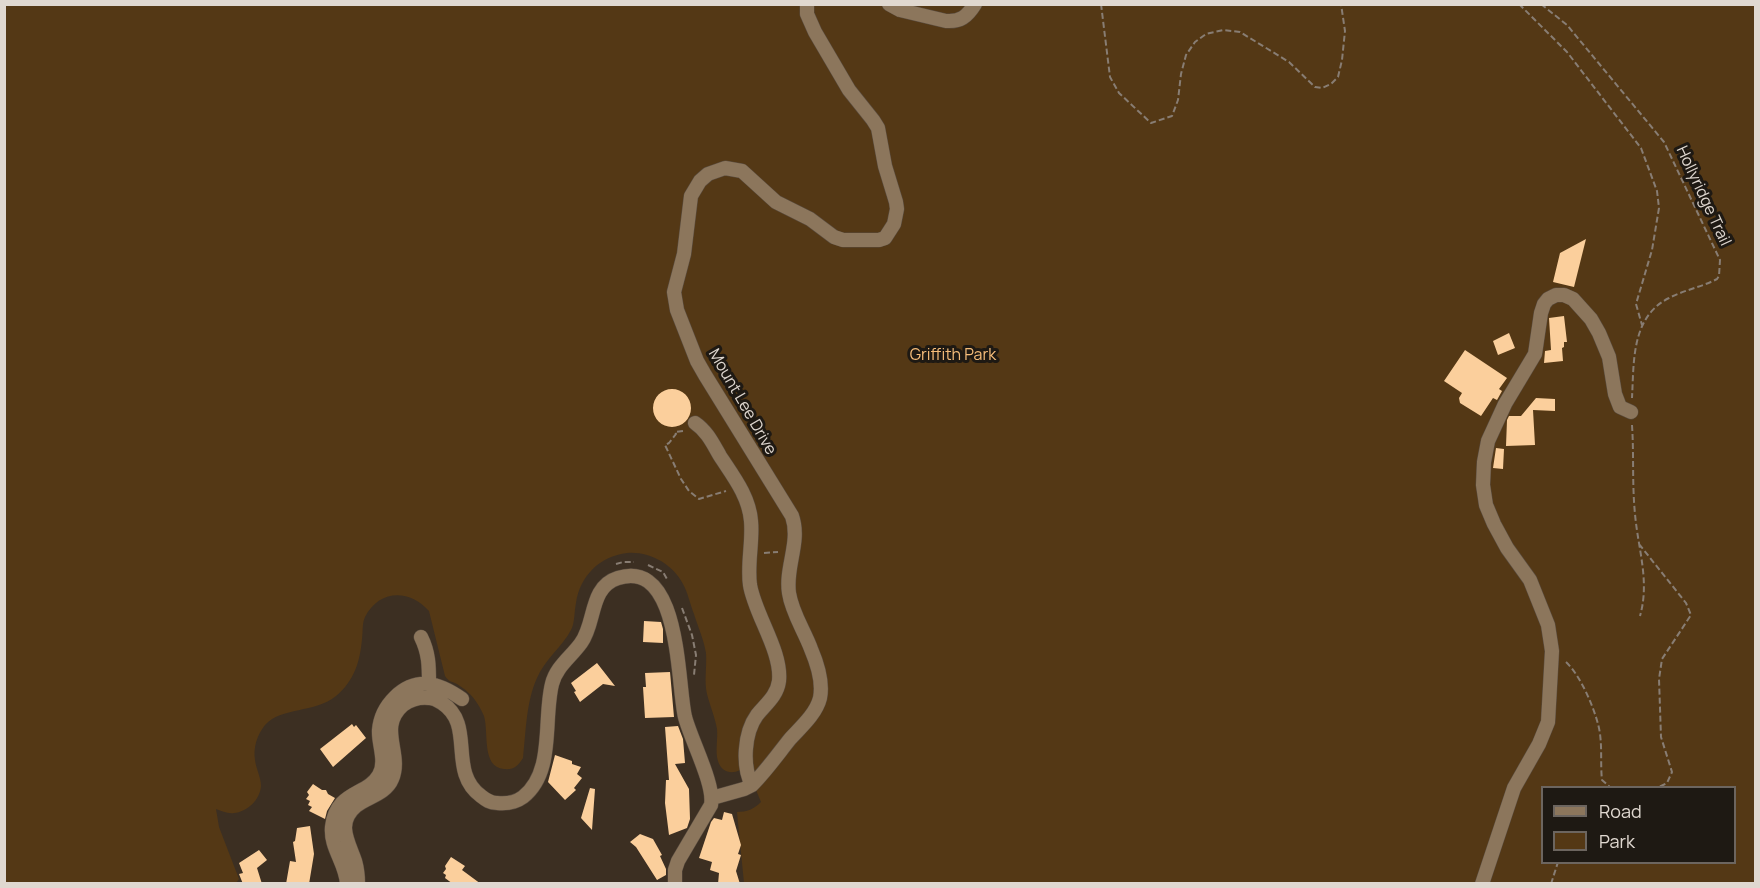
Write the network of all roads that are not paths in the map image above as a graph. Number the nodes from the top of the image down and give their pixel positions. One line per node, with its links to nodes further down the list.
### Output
1 (807, 4): 9 (street, Mount Lee Drive)
2 (889, 4): 3 (street)
3 (975, 4)
4 (1631, 412): 14 (street)
5 (695, 423): 9 (street)
6 (421, 637): 7 (street)
7 (429, 684): 8 (street); 11 (street)
8 (462, 699)
9 (752, 785): 10 (street)
10 (712, 798): 12 (street); 13 (street)
11 (347, 884)
12 (358, 884)
13 (675, 884)
14 (1482, 884)

